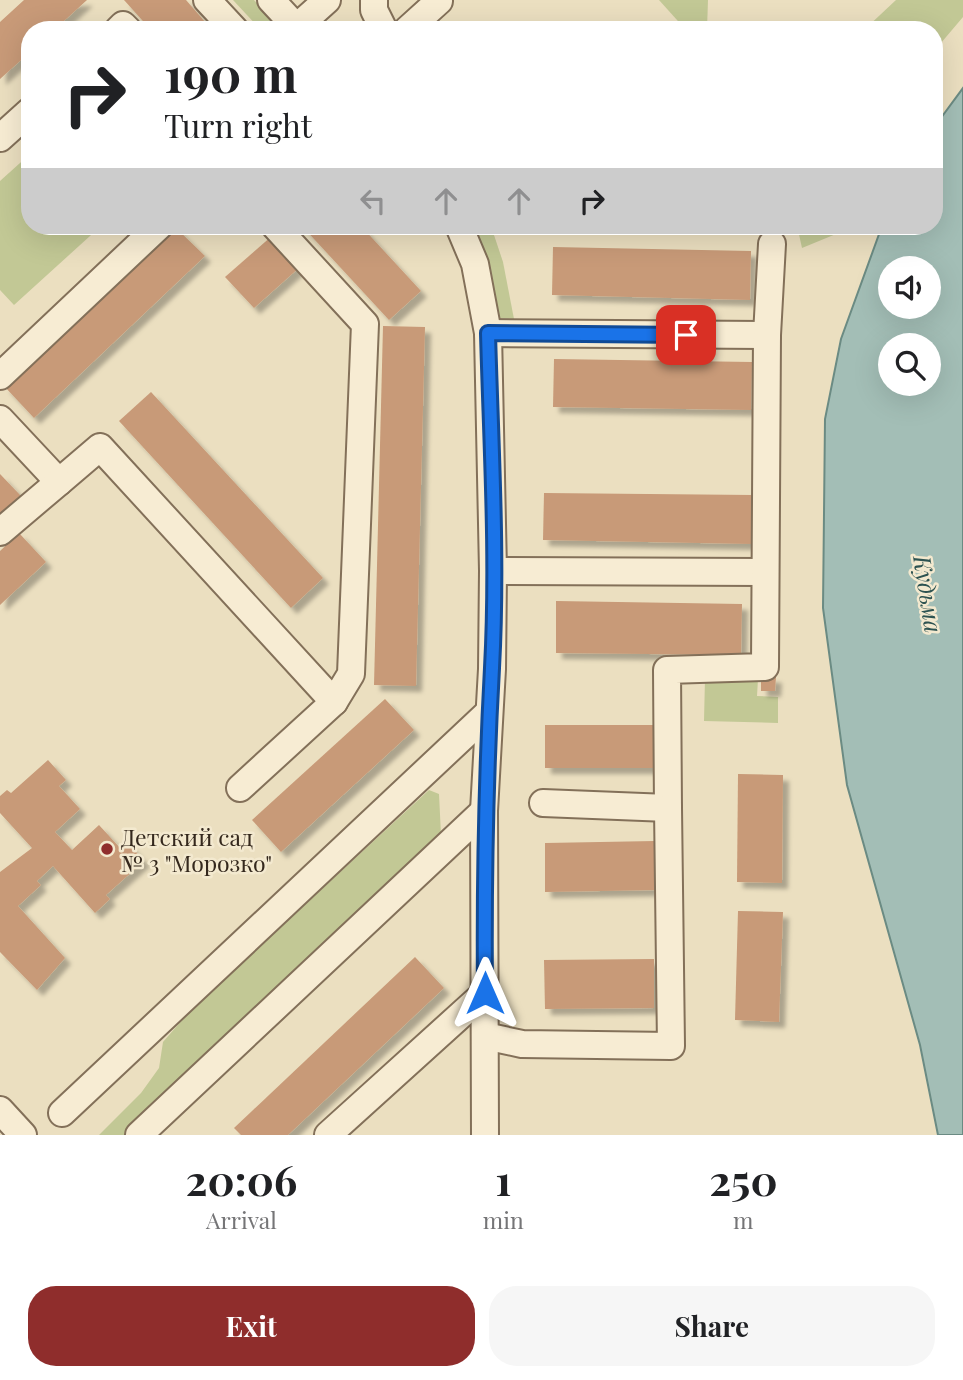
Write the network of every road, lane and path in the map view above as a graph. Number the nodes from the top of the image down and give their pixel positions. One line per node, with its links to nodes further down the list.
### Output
1 (207, 0): 6 (street)
2 (271, 0): 7 (street)
3 (327, 0): 8 (street)
4 (374, 0): 9 (street)
5 (439, 1): 10 (street)
6 (227, 21)
7 (291, 21)
8 (306, 21)
9 (380, 21)
10 (417, 21)
11 (21, 119): 12 (street)
12 (0, 138)
13 (149, 235): 19 (street)
14 (283, 235): 25 (street)
15 (463, 235): 17 (street)
16 (772, 244): 18 (street)
17 (488, 333): 18 (street); 23 (street)
18 (767, 335): 24 (street)
19 (0, 376)
20 (0, 419): 21 (street)
21 (59, 482): 22 (street); 25 (street)
22 (0, 532)
23 (493, 571): 24 (street); 26 (street)
24 (763, 572): 29 (street)
25 (334, 702): 27 (street)
26 (488, 713): 30 (street); 34 (street)
27 (240, 788)
28 (542, 803): 29 (street)
29 (668, 808): 32 (street)
30 (484, 811): 31 (street); 36 (street)
31 (485, 993): 32 (street); 37 (street)
32 (485, 1035): 38 (street)
33 (0, 1110): 35 (street)
34 (62, 1113)
35 (23, 1135)
36 (139, 1135)
37 (328, 1135)
38 (485, 1135)

